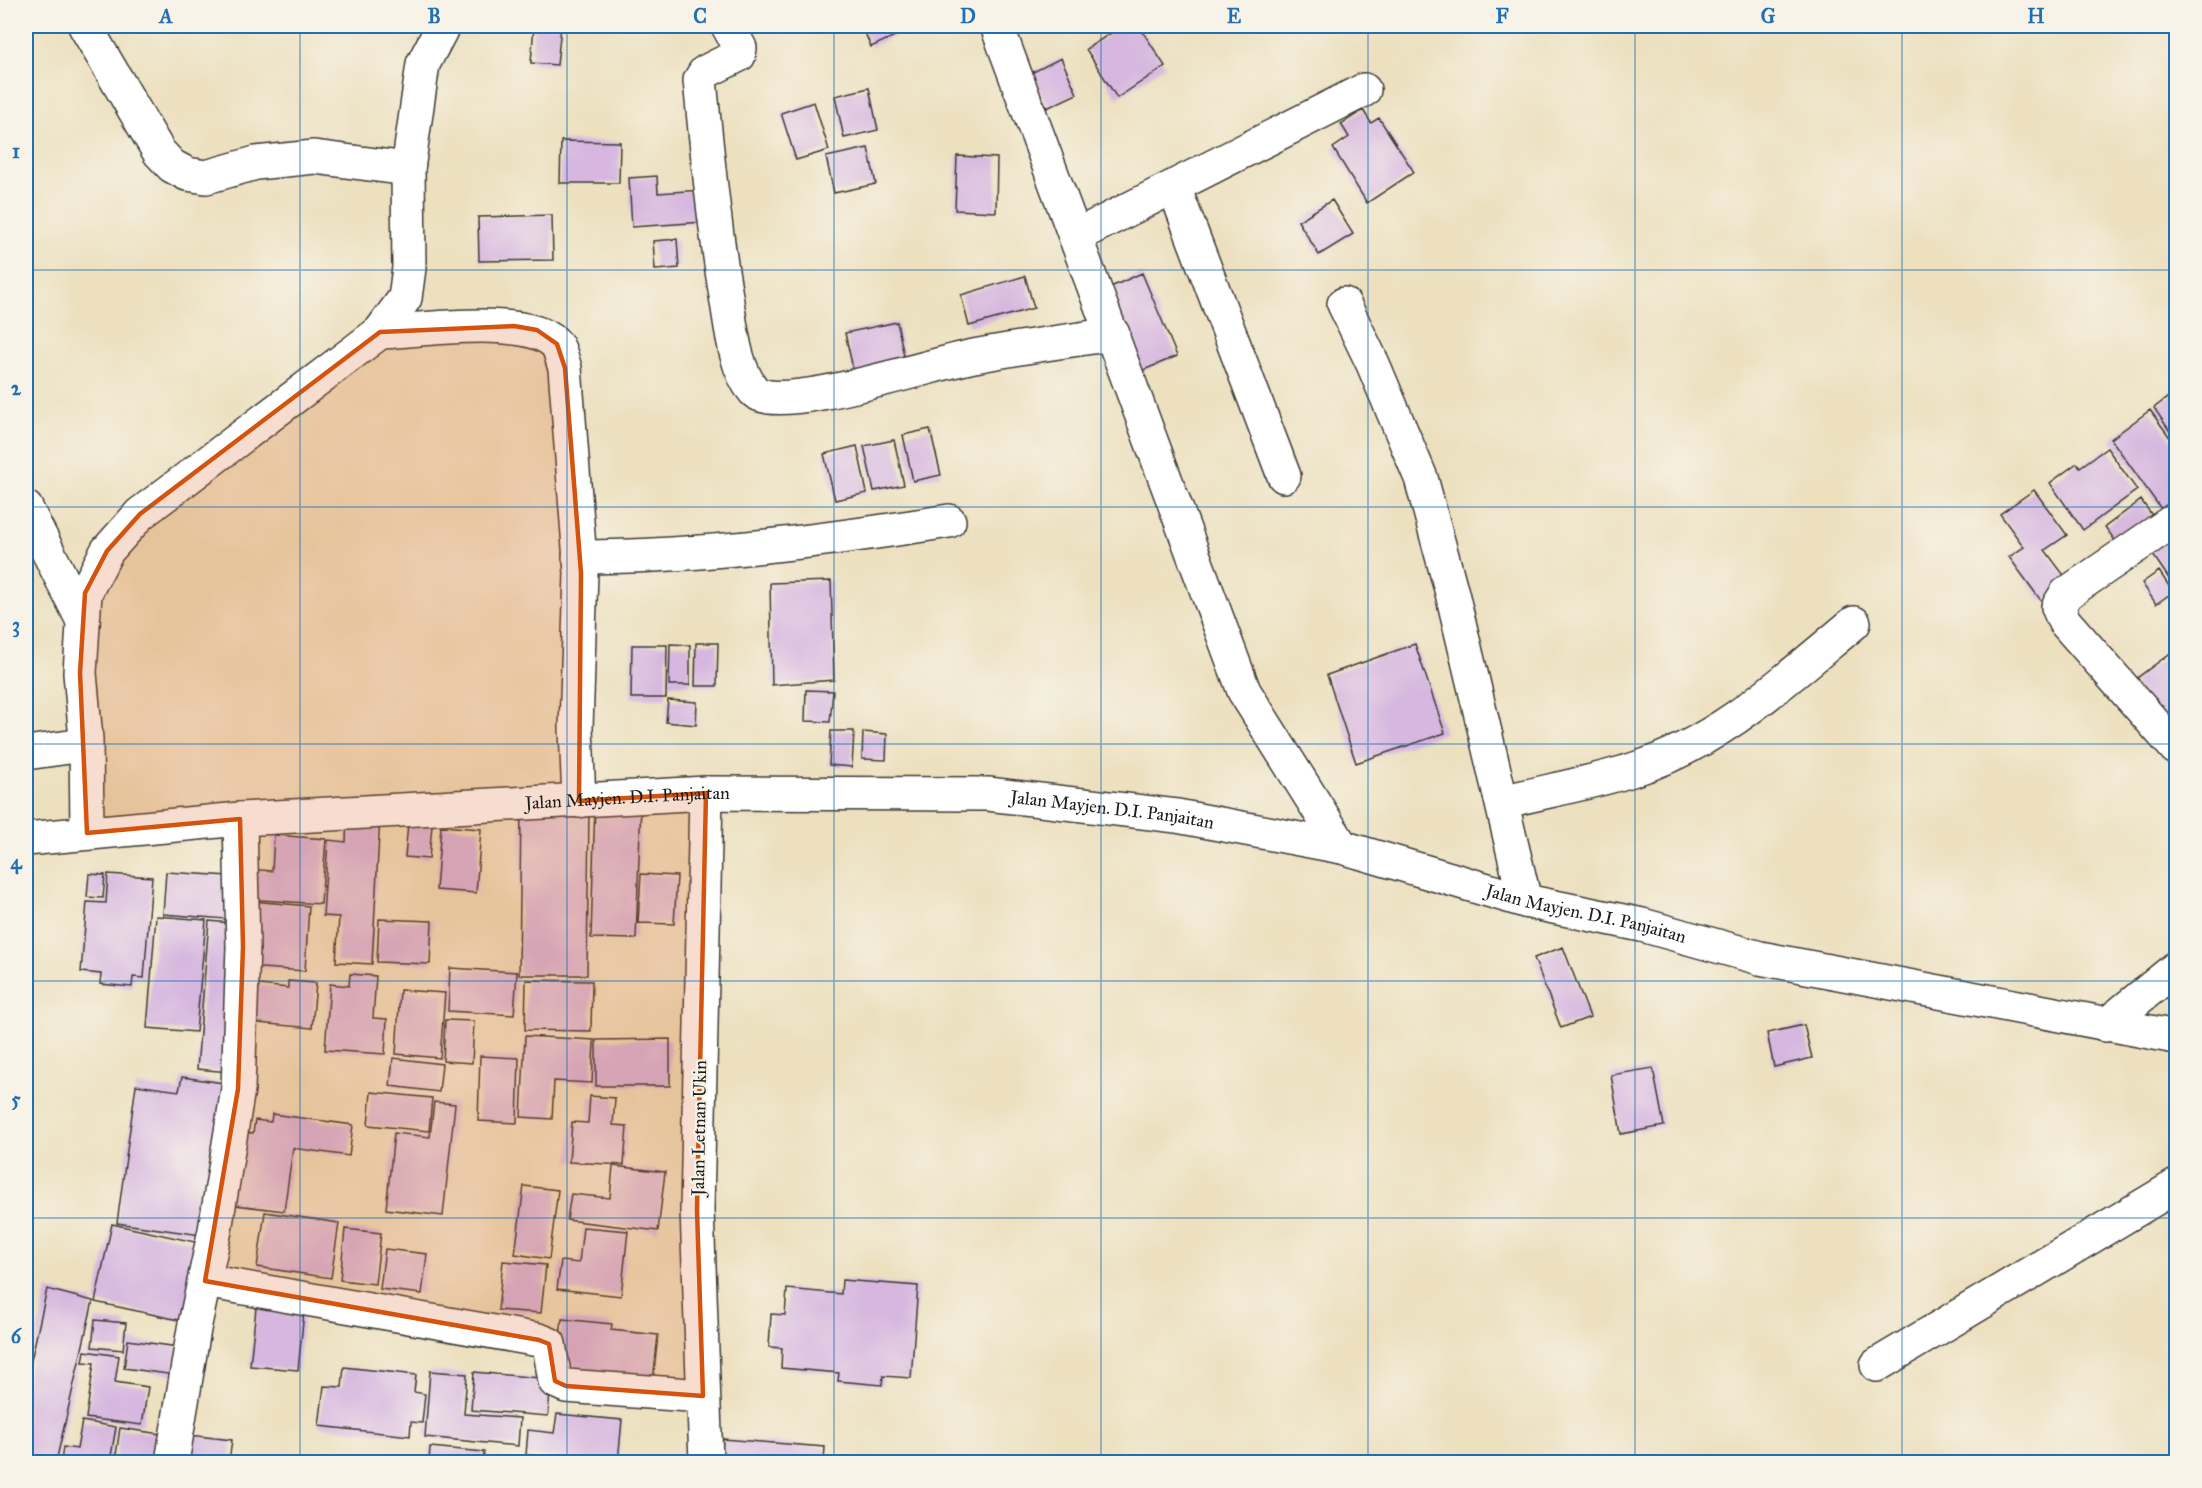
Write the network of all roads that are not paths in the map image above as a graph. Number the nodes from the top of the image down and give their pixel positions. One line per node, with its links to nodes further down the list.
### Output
1 (85, 26): 6 (street)
2 (442, 26): 6 (street)
3 (728, 26): 11 (street)
4 (997, 26): 8 (street)
5 (1364, 90): 7 (street)
6 (408, 169): 10 (street)
7 (1173, 187): 8 (street); 12 (street)
8 (1077, 236): 11 (street)
9 (1344, 304): 24 (street)
10 (380, 332): 16 (street); 17 (street)
11 (1113, 334): 28 (street)
12 (1284, 476)
13 (26, 508): 17 (street)
14 (2176, 519): 20 (street)
15 (949, 521): 16 (street)
16 (579, 557): 22 (street)
17 (83, 621): 19 (street)
18 (1854, 623): 24 (street)
19 (84, 745): 21 (street); 26 (street)
20 (2176, 748)
21 (26, 753)
22 (578, 789): 23 (street, Jalan Mayjen. D.I. Panjaitan); 25 (street, Jalan Mayjen. D.I. Panjaitan)
23 (706, 793): 28 (street, Jalan Mayjen. D.I. Panjaitan); 36 (street, Jalan Letnan Ukin)
24 (1502, 802): 29 (street)
25 (240, 819): 26 (street, Jalan Mayjen. D.I. Panjaitan); 34 (street)
26 (87, 833): 27 (street, Jalan Mayjen. D.I. Panjaitan)
27 (26, 839)
28 (1342, 847): 29 (street, Jalan Mayjen. D.I. Panjaitan)
29 (1525, 901): 31 (street, Jalan Mayjen. D.I. Panjaitan)
30 (2176, 968): 31 (street)
31 (2106, 1025): 32 (street, Jalan Mayjen. D.I. Panjaitan)
32 (2176, 1037)
33 (2176, 1186): 35 (street)
34 (205, 1281): 36 (street); 37 (street)
35 (1877, 1365)
36 (704, 1396): 38 (street, Jalan Letnan Ukin)
37 (172, 1462)
38 (706, 1462)

